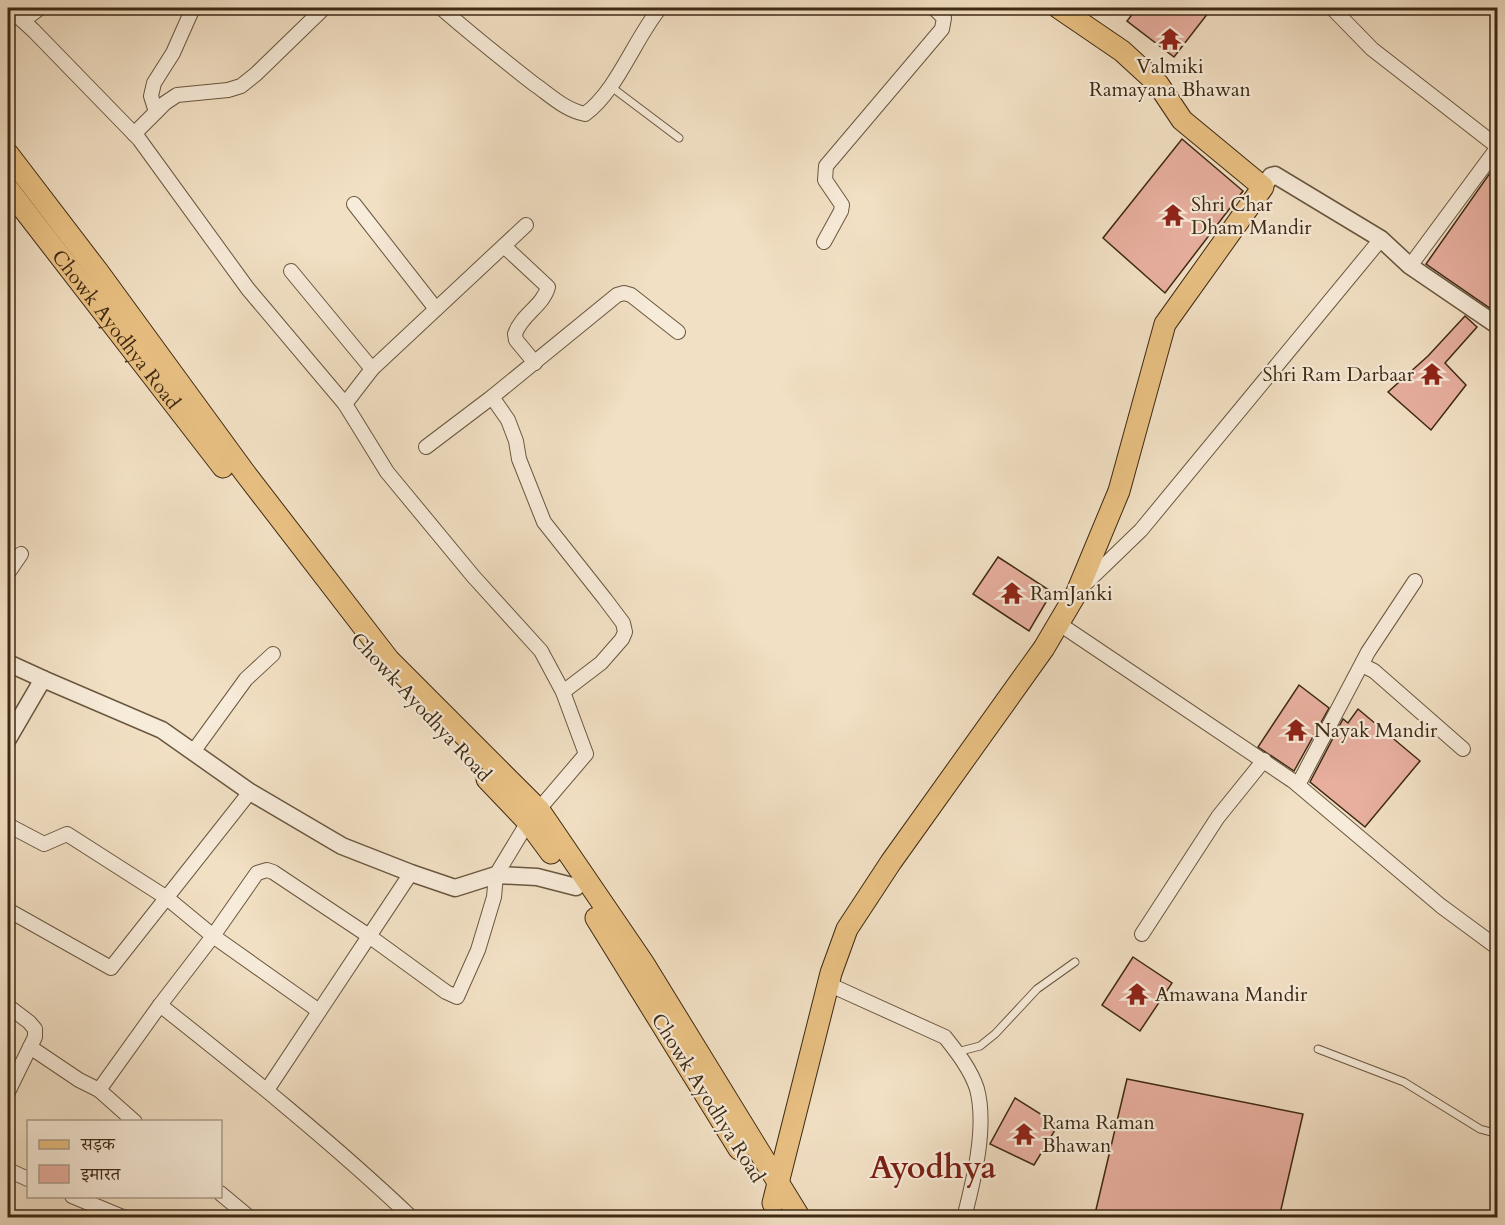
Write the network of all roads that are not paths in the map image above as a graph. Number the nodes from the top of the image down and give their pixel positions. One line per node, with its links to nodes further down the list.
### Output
1 (9, 8): 10 (street)
2 (40, 8): 10 (street)
3 (193, 8): 12 (street)
4 (324, 8): 12 (street)
5 (441, 8): 11 (street)
6 (660, 8): 11 (street)
7 (934, 8): 22 (street)
8 (1333, 9): 15 (street)
9 (1068, 10): 17 (main road)
10 (23, 21): 13 (street)
11 (610, 86): 14 (lane)
12 (156, 112): 13 (street)
13 (134, 134): 32 (street)
14 (679, 138)
15 (1497, 147): 24 (street)
16 (8, 154): 50 (main road)
17 (1263, 187): 21 (street); 37 (main road)
18 (8, 189): 50 (main road, Chowk Ayodhya Road)
19 (354, 204): 26 (street)
20 (526, 225): 23 (street)
21 (1381, 239): 24 (street); 37 (street)
22 (824, 242)
23 (504, 246): 26 (street); 29 (street)
24 (1410, 266): 27 (street)
25 (291, 271): 30 (street)
26 (436, 309): 30 (street)
27 (1497, 326)
28 (678, 332): 29 (street)
29 (535, 363): 31 (street)
30 (372, 369): 32 (street)
31 (492, 397): 33 (street); 43 (street)
32 (345, 404): 43 (street)
33 (426, 447)
34 (21, 554): 35 (street)
35 (8, 573)
36 (1415, 581): 41 (street)
37 (1077, 592): 38 (main road)
38 (1058, 623): 47 (street); 62 (main road)
39 (273, 654): 46 (street)
40 (8, 663): 42 (street)
41 (1362, 665): 45 (street); 48 (street)
42 (43, 679): 44 (street); 46 (street)
43 (563, 692): 50 (street)
44 (8, 739)
45 (1463, 749)
46 (193, 752): 49 (street)
47 (1264, 760): 48 (street); 57 (street)
48 (1298, 785): 60 (street)
49 (250, 792): 52 (street); 55 (street)
50 (533, 816): 53 (street); 54 (main road, Chowk Ayodhya Road); 78 (main road)
51 (8, 825): 55 (street)
52 (411, 873): 53 (street); 59 (street)
53 (496, 875): 54 (street); 59 (street)
54 (576, 887): 78 (main road, Chowk Ayodhya Road)
55 (167, 898): 56 (street); 58 (street)
56 (8, 910)
57 (1142, 934)
58 (213, 936): 59 (street); 63 (street); 65 (street)
59 (369, 936): 65 (street)
60 (1497, 948)
61 (1075, 962): 68 (lane)
62 (828, 984): 68 (street); 78 (main road)
63 (160, 1005): 69 (street); 70 (street)
64 (8, 1006): 66 (street)
65 (319, 1011): 70 (street)
66 (30, 1047): 69 (street); 71 (street)
67 (1318, 1049): 73 (lane)
68 (957, 1052): 83 (street)
69 (99, 1090): 72 (street)
70 (267, 1090): 81 (street)
71 (8, 1092)
72 (133, 1120)
73 (1497, 1134)
74 (8, 1170): 75 (street)
75 (27, 1179)
76 (222, 1195): 80 (street)
77 (75, 1198): 79 (street)
78 (778, 1201): 82 (main road)
79 (125, 1218)
80 (250, 1218)
81 (412, 1218)
82 (800, 1218)
83 (964, 1218)

